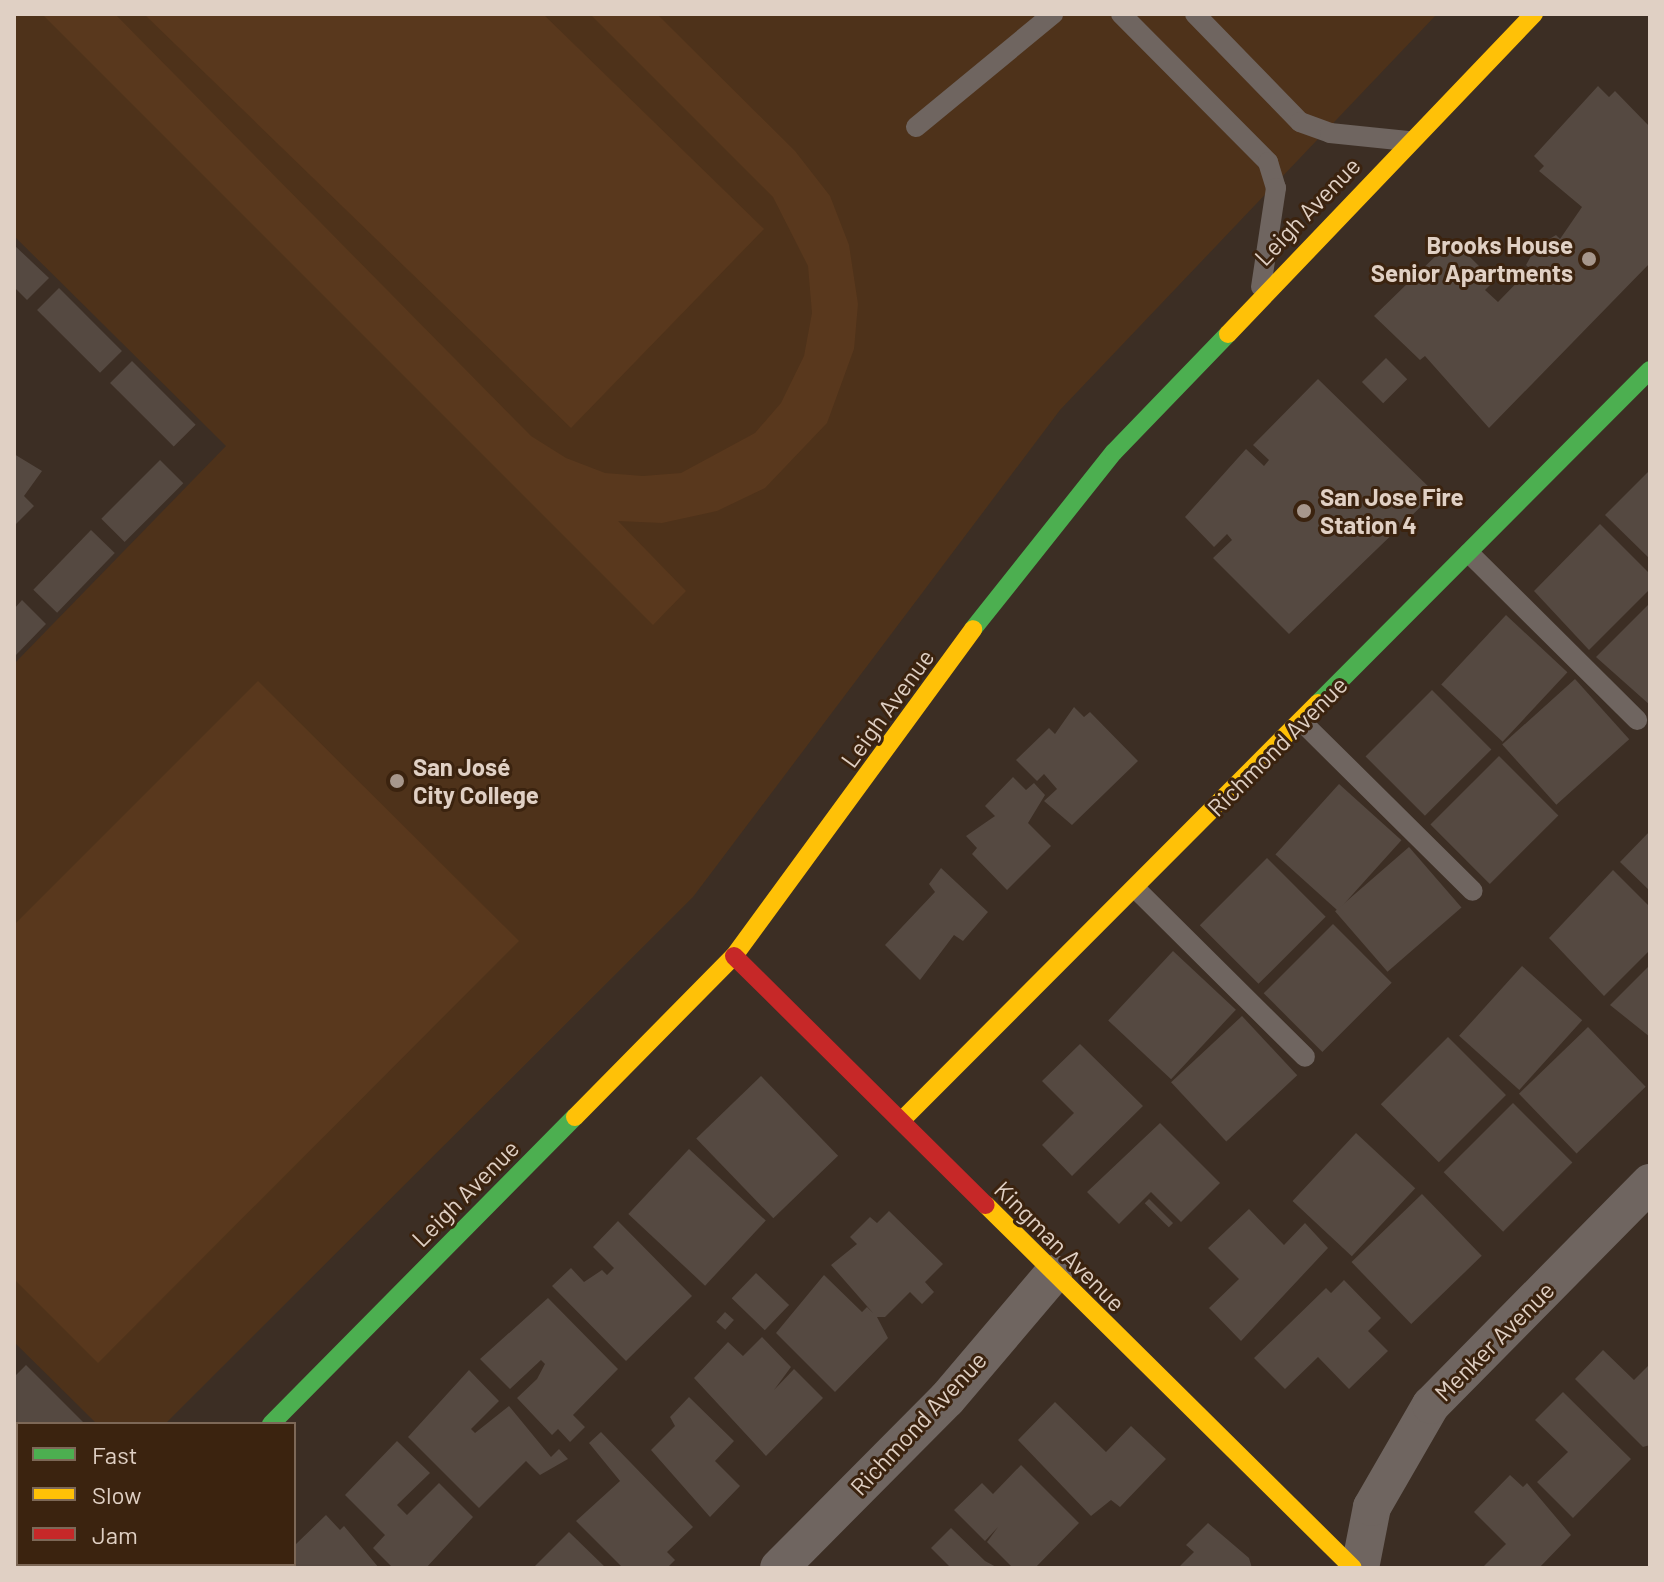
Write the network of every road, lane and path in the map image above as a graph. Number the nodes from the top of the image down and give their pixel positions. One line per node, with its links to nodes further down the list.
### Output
1 (1053, 14): 5 (lane)
2 (1121, 14): 7 (lane)
3 (1195, 14): 6 (lane)
4 (1534, 14): 6 (street, Leigh Avenue)
5 (916, 127)
6 (1408, 141): 7 (street, Leigh Avenue)
7 (1259, 294): 16 (street, Leigh Avenue)
8 (1650, 370): 9 (street, Richmond Avenue)
9 (1635, 386): 10 (lane); 11 (street, Richmond Avenue)
10 (1650, 401)
11 (1469, 553): 12 (lane); 13 (street, Richmond Avenue)
12 (1637, 720)
13 (1302, 722): 14 (street, Richmond Avenue); 15 (lane)
14 (1136, 889): 17 (lane); 18 (street, Richmond Avenue)
15 (1473, 891)
16 (734, 956): 18 (street, Kingman Avenue); 21 (street, Leigh Avenue)
17 (1305, 1057)
18 (902, 1120): 20 (street, Kingman Avenue)
19 (1650, 1183): 24 (street, Menker Avenue)
20 (1053, 1274): 22 (street, Richmond Avenue); 23 (street, Kingman Avenue)
21 (273, 1422)
22 (779, 1568)
23 (1353, 1568)
24 (1360, 1568)

